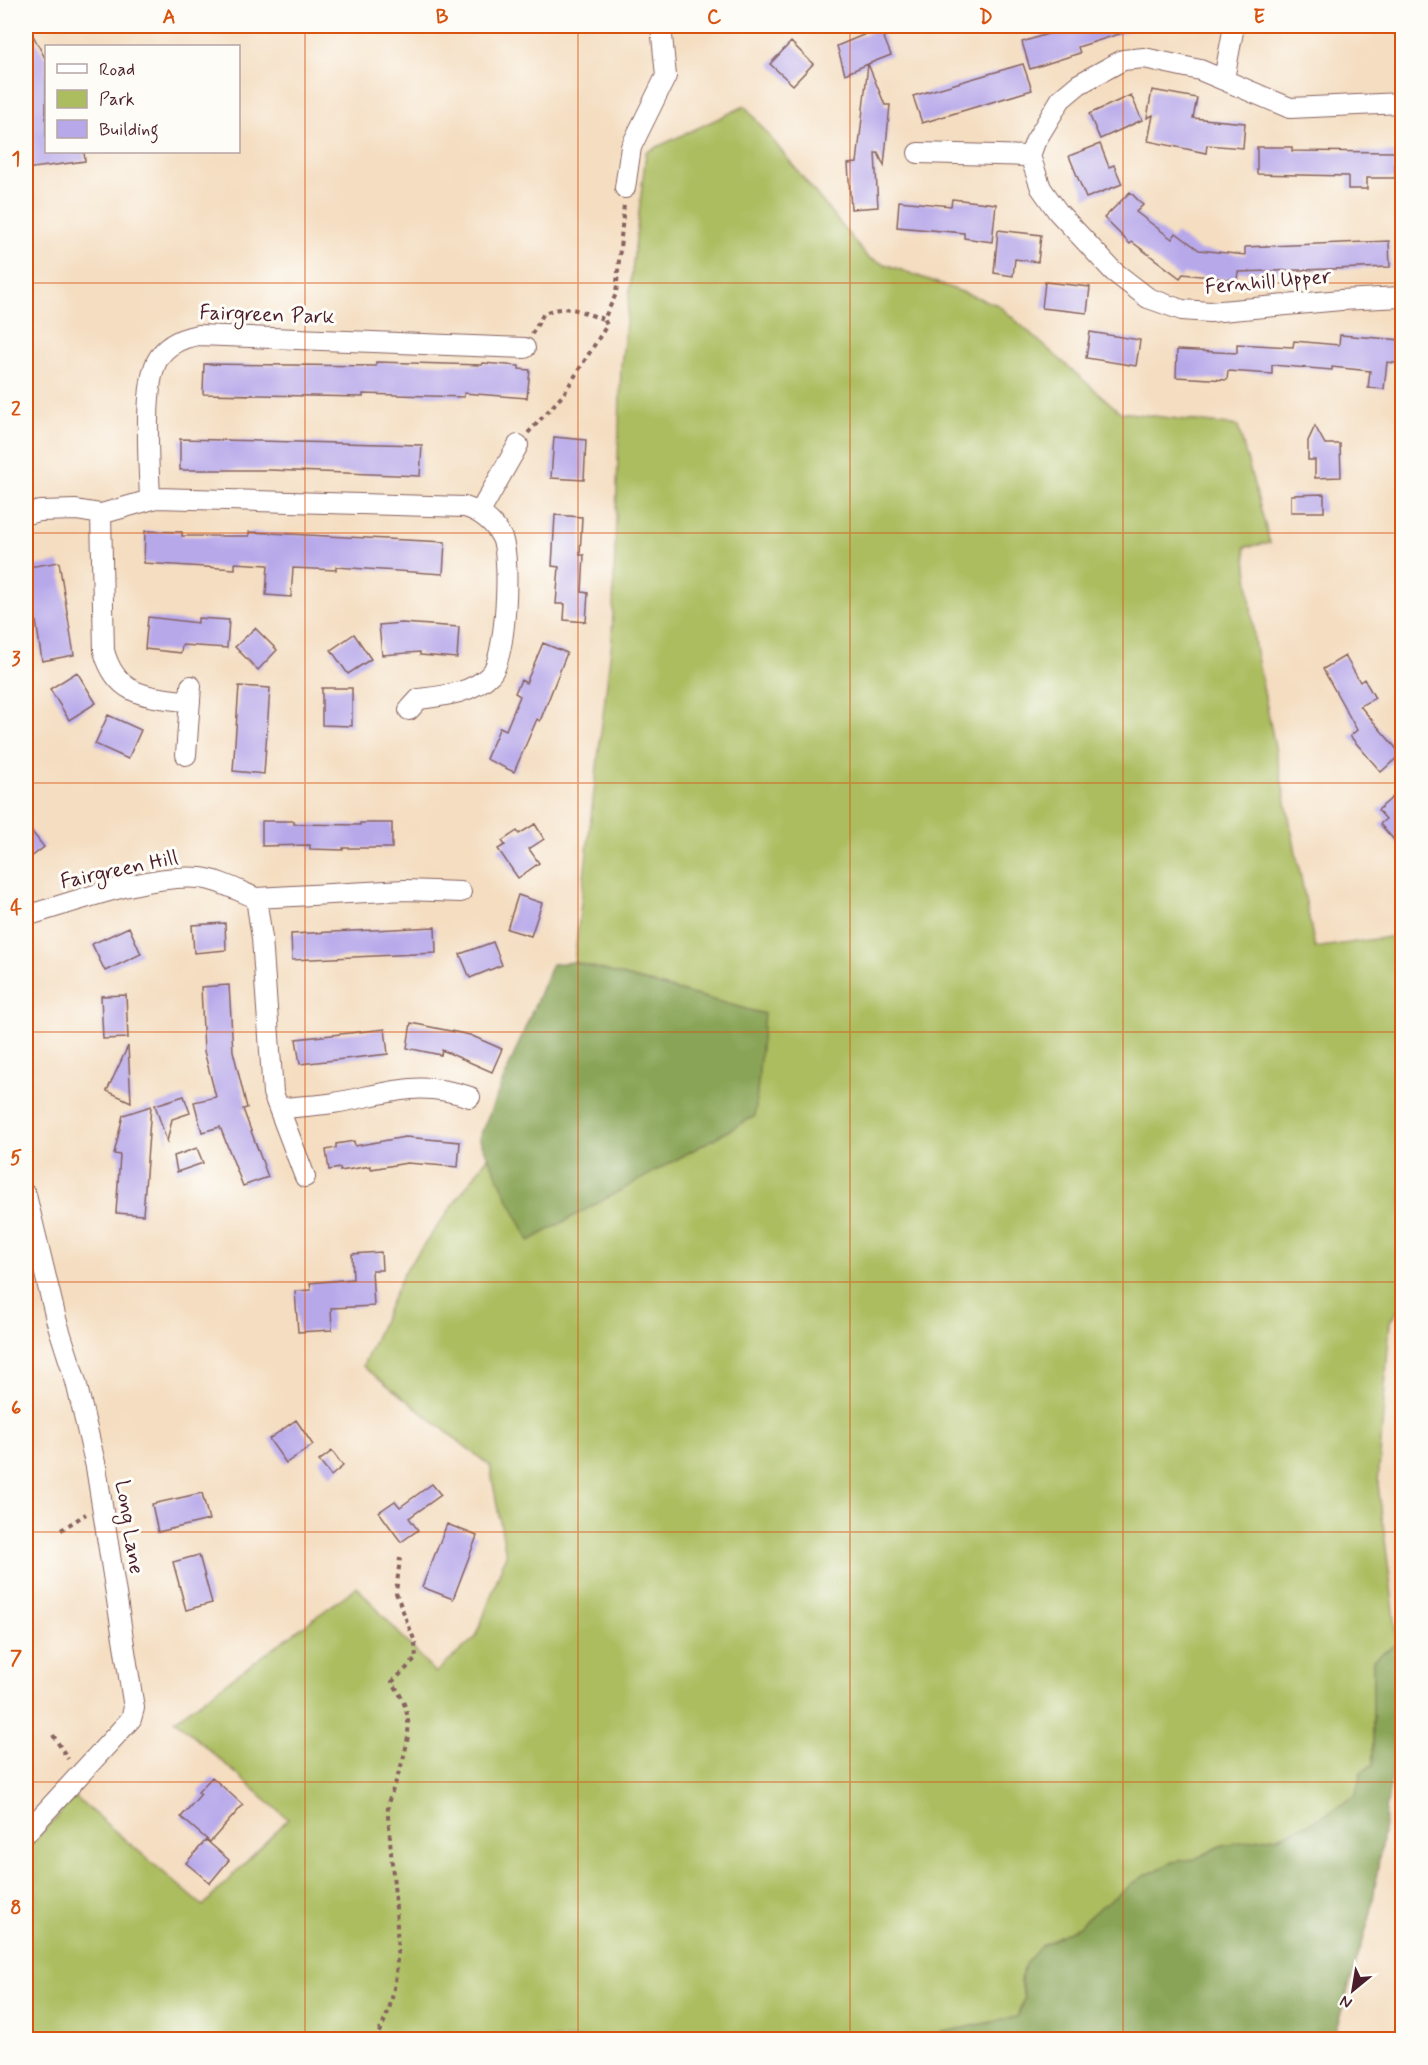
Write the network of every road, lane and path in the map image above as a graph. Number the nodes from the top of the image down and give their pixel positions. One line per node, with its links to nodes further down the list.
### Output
1 (662, 26): 7 (street)
2 (1234, 26): 3 (street)
3 (1224, 79): 4 (street); 6 (street)
4 (1402, 103)
5 (918, 153): 6 (street)
6 (1030, 156): 8 (street, Fernhill Upper)
7 (626, 188): 9 (path)
8 (1402, 297)
9 (604, 319): 10 (path); 11 (path)
10 (525, 348): 12 (street, Fairgreen Park)
11 (518, 445): 13 (street)
12 (150, 500): 13 (street); 15 (street)
13 (480, 512): 16 (street)
14 (26, 514): 15 (street)
15 (100, 514): 17 (street)
16 (409, 710)
17 (186, 756)
18 (461, 892): 19 (street, Fairgreen Hill)
19 (256, 898): 20 (street, Fairgreen Hill); 22 (street)
20 (26, 916)
21 (470, 1097): 22 (street)
22 (279, 1109): 23 (street)
23 (305, 1177)
24 (26, 1195): 25 (street, Long Lane)
25 (102, 1504): 26 (path); 29 (street, Long Lane)
26 (62, 1530)
27 (400, 1558): 31 (path)
28 (53, 1735): 29 (path)
29 (76, 1780): 30 (street, Long Lane)
30 (26, 1833)
31 (374, 2040)

